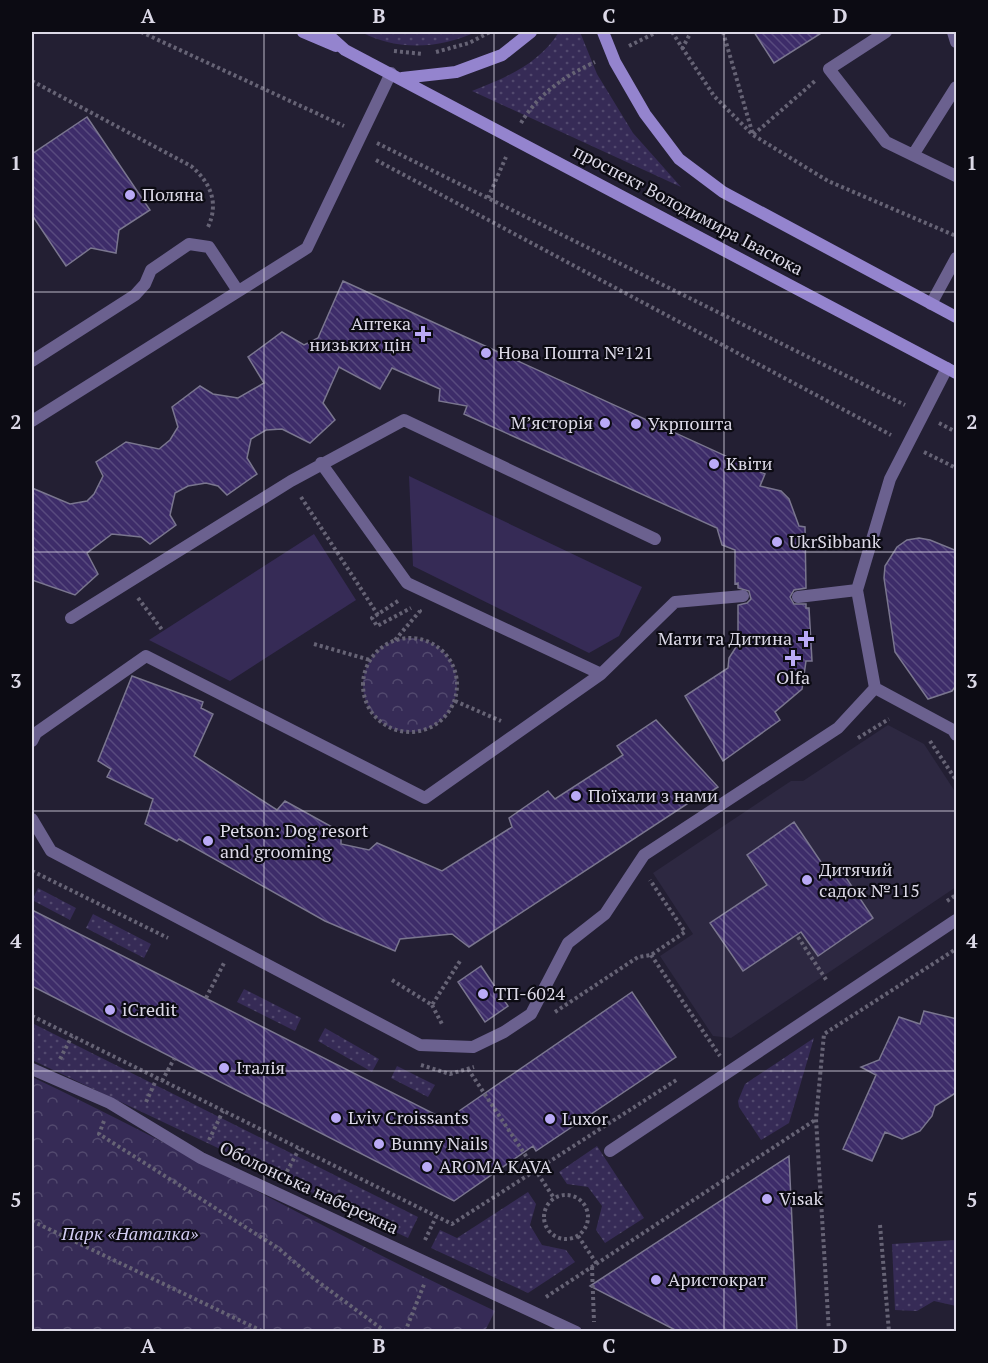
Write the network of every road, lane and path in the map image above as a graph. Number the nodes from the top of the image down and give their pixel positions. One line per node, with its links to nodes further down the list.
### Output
1 (141, 32): 22 (path)
2 (303, 32): 15 (main road)
3 (325, 32): 15 (main road)
4 (490, 32): 16 (path)
5 (531, 32): 19 (main road)
6 (603, 32): 17 (main road, проспект Володимира Івасюка)
7 (657, 32): 17 (path)
8 (672, 32): 14 (path)
9 (691, 32): 14 (path)
10 (723, 32): 23 (path)
11 (886, 32): 18 (street)
12 (953, 32): 13 (street)
13 (957, 42)
14 (682, 49): 23 (path)
15 (345, 50): 19 (main road, проспект Володимира Івасюка)
16 (388, 50)
17 (612, 54): 24 (path); 33 (main road, проспект Володимира Івасюка)
18 (829, 69): 23 (path); 25 (street)
19 (397, 75): 22 (street); 24 (main road, проспект Володимира Івасюка)
20 (32, 81): 30 (path)
21 (957, 87): 25 (street)
22 (362, 135): 28 (path); 32 (street)
23 (753, 135): 29 (path)
24 (514, 138): 28 (path); 36 (main road, проспект Володимира Івасюка)
25 (913, 155): 27 (street)
26 (376, 160): 39 (path)
27 (957, 176)
28 (488, 198): 37 (path)
29 (957, 236)
30 (201, 244): 32 (street); 35 (street)
31 (957, 258): 33 (street)
32 (238, 291): 38 (street)
33 (931, 304): 34 (main road, проспект Володимира Івасюка)
34 (957, 317)
35 (32, 361)
36 (952, 371): 39 (street)
37 (859, 381)
38 (32, 421)
39 (908, 444): 41 (path); 46 (street)
40 (321, 463): 42 (street); 43 (street); 45 (street)
41 (957, 468)
42 (291, 481): 44 (street); 49 (path)
43 (654, 539)
44 (127, 583): 50 (street); 51 (path)
45 (418, 588): 49 (path); 55 (street)
46 (857, 590): 48 (street); 56 (street)
47 (743, 596): 55 (street)
48 (798, 597)
49 (378, 615): 52 (path)
50 (71, 618)
51 (163, 631)
52 (394, 640): 54 (path); 57 (path)
53 (314, 644): 54 (path)
54 (370, 660): 57 (path)
55 (601, 674): 59 (street)
56 (875, 688): 61 (street); 78 (street)
57 (455, 701): 59 (path)
58 (898, 724): 63 (path)
59 (521, 730): 62 (street)
60 (919, 735): 64 (path)
61 (957, 735)
62 (32, 741)
63 (849, 743)
64 (957, 780)
65 (32, 819): 69 (street)
66 (645, 872): 81 (path)
67 (957, 920): 81 (street)
68 (798, 937): 73 (path)
69 (232, 946): 74 (path); 78 (street)
70 (957, 949): 88 (path)
71 (460, 961): 75 (path)
72 (392, 980): 75 (path)
73 (827, 981)
74 (206, 998)
75 (432, 1005): 78 (path)
76 (32, 1016): 77 (path)
77 (72, 1036): 82 (path); 83 (path)
78 (454, 1047): 92 (path)
79 (174, 1059): 84 (path)
80 (32, 1069): 82 (street, Оболонська набережна)
81 (730, 1071): 90 (street)
82 (50, 1077): 85 (street, Оболонська набережна)
83 (157, 1078): 84 (path); 87 (path)
84 (162, 1081): 86 (path)
85 (110, 1103): 87 (street, Оболонська набережна); 104 (path)
86 (223, 1111): 89 (path); 91 (path)
87 (139, 1119): 91 (street, Оболонська набережна)
88 (816, 1119): 100 (path); 108 (path)
89 (299, 1149): 93 (path); 95 (path)
90 (610, 1150)
91 (201, 1158): 93 (street, Оболонська набережна)
92 (536, 1170): 94 (path); 95 (path)
93 (276, 1193): 99 (street, Оболонська набережна)
94 (554, 1198): 98 (path); 98 (path)
95 (436, 1217): 99 (path)
96 (32, 1221): 103 (path)
97 (880, 1225): 109 (path)
98 (578, 1236): 100 (path)
99 (416, 1258): 102 (street, Оболонська набережна)
100 (594, 1265): 102 (path); 107 (path)
101 (426, 1279): 105 (path)
102 (528, 1309): 106 (street, Оболонська набережна)
103 (264, 1332)
104 (386, 1332)
105 (405, 1332)
106 (576, 1332)
107 (594, 1332)
108 (829, 1332)
109 (889, 1332)

